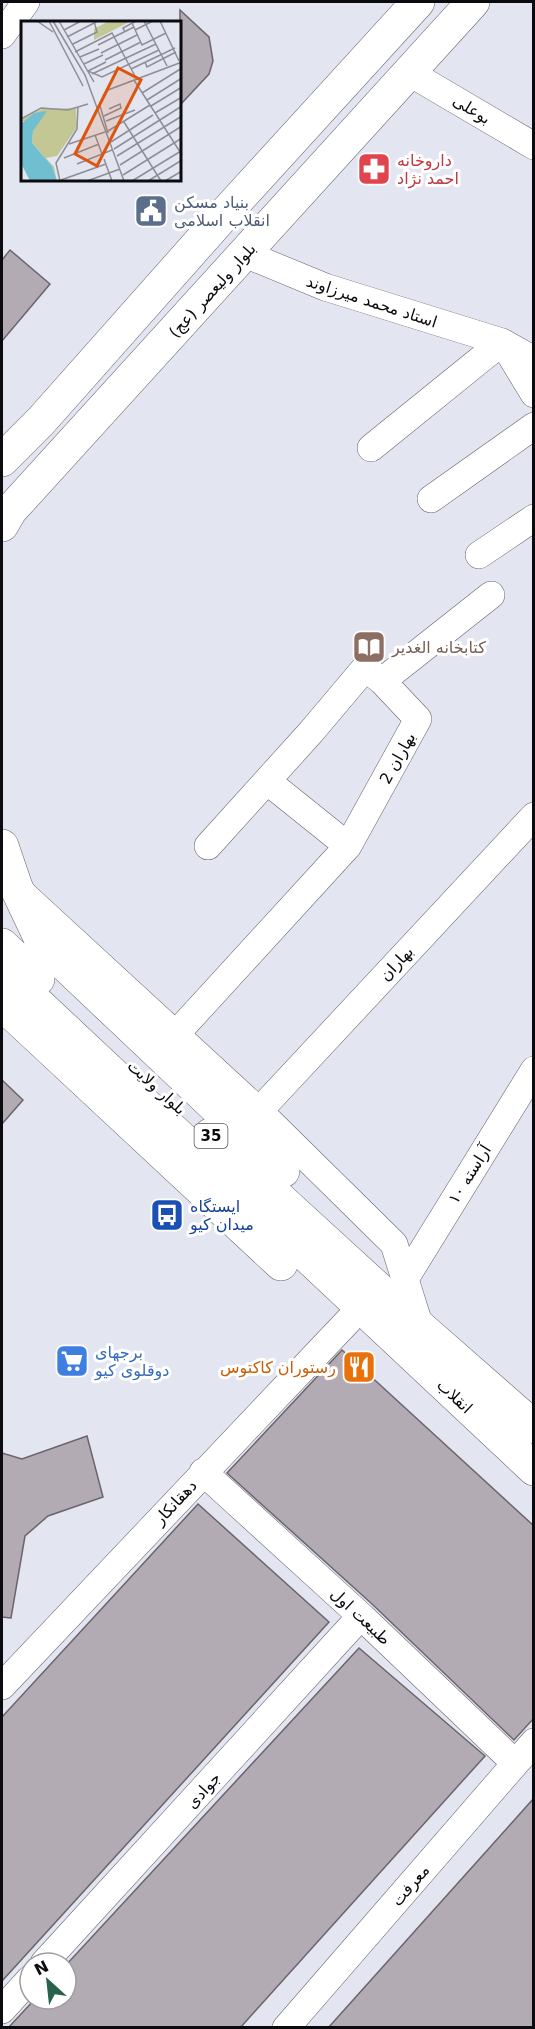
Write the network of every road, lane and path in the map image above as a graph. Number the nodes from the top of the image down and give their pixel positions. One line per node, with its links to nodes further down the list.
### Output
1 (26, 2): 4 (street)
2 (472, 2): 5 (main road, بلوار ولیعصر (عج))
3 (408, 4): 13 (main road)
4 (2, 35)
5 (410, 73): 6 (street, بوعلی); 7 (main road, بلوار ولیعصر (عج))
6 (534, 146)
7 (244, 254): 8 (street, استاد محمد میرزاوند); 16 (main road, بلوار ولیعصر (عج))
8 (502, 342): 9 (street, استاد محمد میرزاوند); 10 (street); 12 (street)
9 (534, 360)
10 (534, 394)
11 (534, 426): 14 (street)
12 (371, 448)
13 (2, 460)
14 (431, 499)
15 (534, 518): 17 (street)
16 (2, 525)
17 (479, 555)
18 (491, 595): 19 (street)
19 (382, 681): 20 (street); 24 (street, بهاران 2)
20 (267, 781): 23 (street); 24 (street)
21 (534, 816): 31 (street, بهاران)
22 (2, 846): 25 (main road)
23 (208, 846)
24 (348, 846): 29 (street, بهاران 2)
25 (16, 887): 29 (street); 34 (main road)
26 (2, 945): 34 (main road, بلوار ولایت / 35)
27 (2, 970): 33 (main road, بلوار ولایت / 35)
28 (2, 1004): 33 (main road)
29 (175, 1035): 31 (street)
30 (534, 1070): 32 (street, آراسته ۱۰)
31 (259, 1111): 32 (street)
32 (405, 1279): 34 (street)
33 (363, 1321): 36 (main road, انقلاب / 35); 37 (street, دهقانکار)
34 (420, 1327): 35 (main road, انقلاب / 35)
35 (534, 1427)
36 (534, 1469)
37 (203, 1472): 38 (street, طبیعت اول); 39 (street, دهقانکار)
38 (361, 1616): 41 (street, طبیعت اول); 42 (street, جوادی)
39 (2, 1686)
40 (534, 1742): 41 (street, معرفت)
41 (515, 1763): 45 (street, معرفت)
42 (55, 1951)
43 (18, 1992): 44 (street)
44 (2, 2010)
45 (286, 2028)

